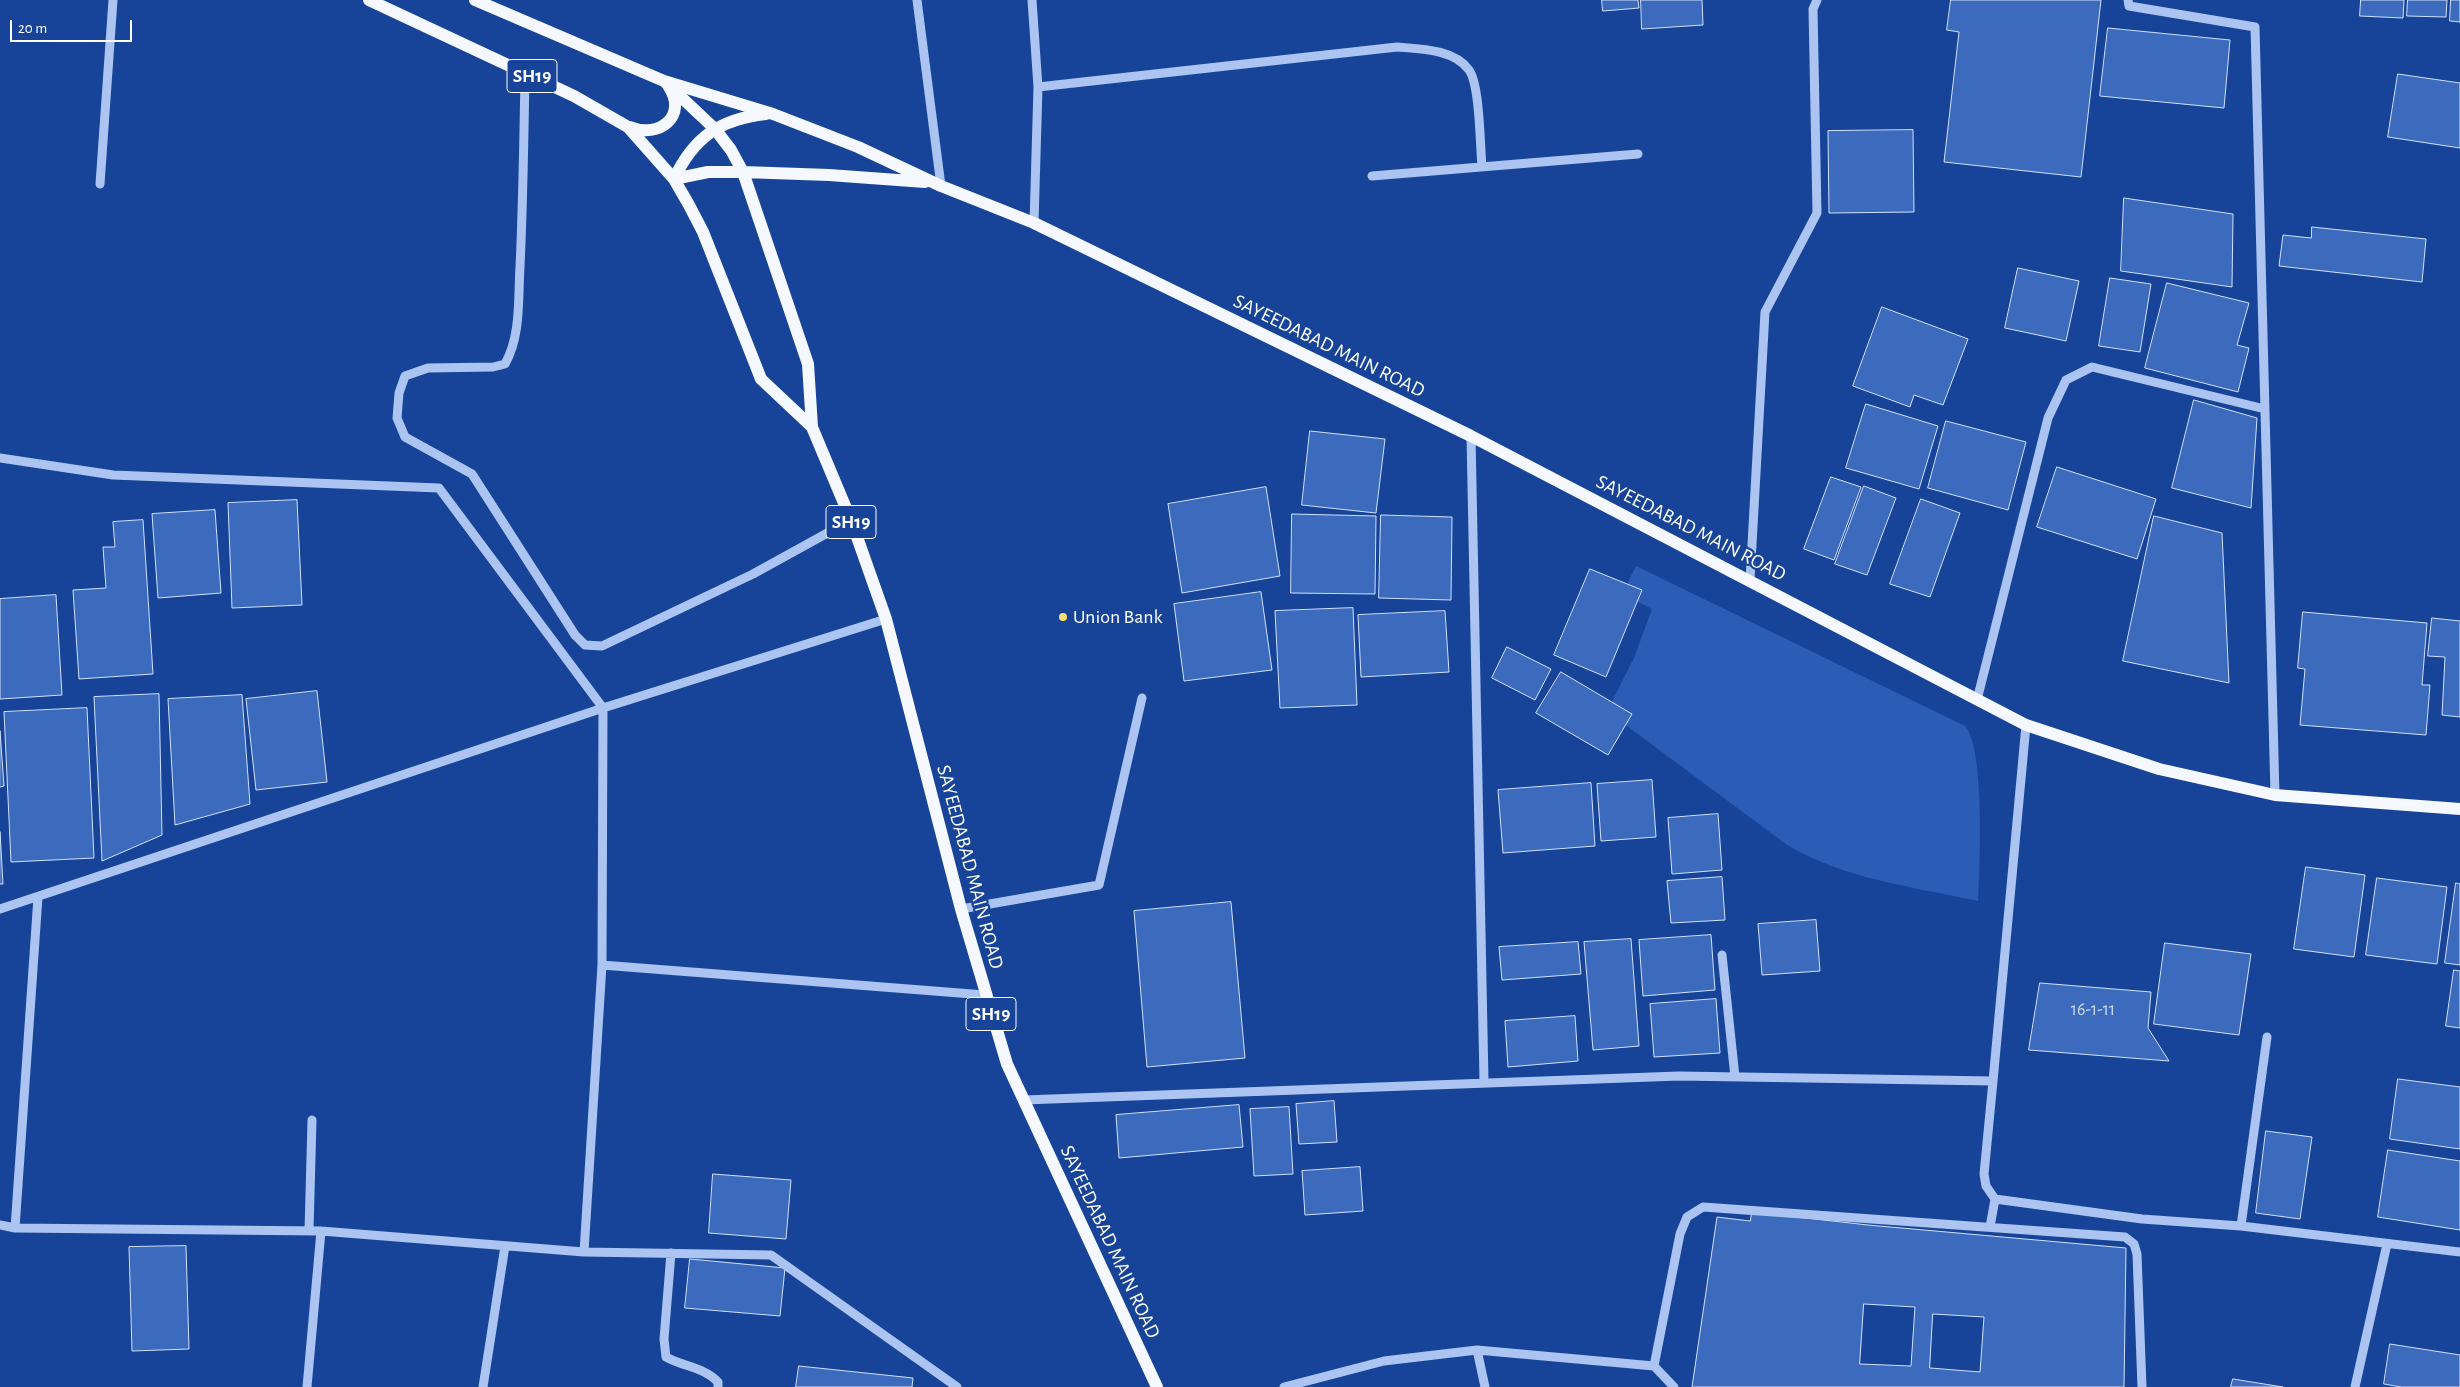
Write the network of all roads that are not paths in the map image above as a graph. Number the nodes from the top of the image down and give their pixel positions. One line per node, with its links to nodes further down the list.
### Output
1 (113, 0): 19 (street)
2 (370, 0): 8 (main road, SH19)
3 (476, 0): 9 (main road, SH19)
4 (917, 0): 20 (street)
5 (1032, 0): 10 (street)
6 (1817, 0): 27 (street)
7 (2128, 0): 22 (street)
8 (525, 72): 12 (main road, SH19); 26 (street)
9 (664, 81): 11 (main road, SAYEEDABAD MAIN ROAD); 12 (main road, SH19); 13 (main road, SH19)
10 (1038, 87): 15 (street); 21 (street)
11 (773, 114): 13 (main road, SAYEEDABAD MAIN ROAD); 20 (main road, SAYEEDABAD MAIN ROAD)
12 (628, 127): 18 (main road, SH19)
13 (715, 128): 16 (main road, SH19); 18 (main road, SAYEEDABAD MAIN ROAD)
14 (1638, 154): 15 (street)
15 (1482, 166): 17 (street)
16 (743, 172): 18 (main road, SAYEEDABAD MAIN ROAD); 20 (main road, SAYEEDABAD MAIN ROAD); 23 (main road, SAYEEDABAD MAIN ROAD / SH19)
17 (1372, 176)
18 (674, 179): 23 (main road, SAYEEDABAD MAIN ROAD / SH19)
19 (100, 184)
20 (937, 185): 21 (main road, SAYEEDABAD MAIN ROAD)
21 (1034, 223): 24 (main road, SAYEEDABAD MAIN ROAD)
22 (2265, 410): 30 (street); 33 (street)
23 (812, 427): 26 (main road, SAYEEDABAD MAIN ROAD / SH19)
24 (1471, 436): 27 (main road, SAYEEDABAD MAIN ROAD); 43 (street)
25 (0, 458): 31 (street)
26 (851, 520): 28 (main road, SAYEEDABAD MAIN ROAD / SH19)
27 (1750, 580): 30 (main road, SAYEEDABAD MAIN ROAD)
28 (886, 619): 31 (street); 37 (main road, SAYEEDABAD MAIN ROAD / SH19)
29 (1142, 698): 37 (street)
30 (1977, 700): 32 (main road, SAYEEDABAD MAIN ROAD)
31 (602, 708): 35 (street); 39 (street)
32 (2026, 725): 33 (main road, SAYEEDABAD MAIN ROAD); 44 (street)
33 (2276, 794): 34 (main road, SAYEEDABAD MAIN ROAD)
34 (2460, 809)
35 (38, 897): 36 (street); 51 (street)
36 (0, 909)
37 (961, 909): 40 (main road, SAYEEDABAD MAIN ROAD / SH19)
38 (1722, 955): 42 (street)
39 (602, 965): 40 (street); 56 (street)
40 (985, 995): 45 (main road, SAYEEDABAD MAIN ROAD / SH19)
41 (2267, 1037): 49 (street)
42 (1735, 1077): 43 (street); 44 (street)
43 (1484, 1081): 45 (street)
44 (1993, 1082): 47 (street)
45 (1024, 1100): 65 (main road, SAYEEDABAD MAIN ROAD / SH19)
46 (312, 1120): 52 (street)
47 (1995, 1199): 49 (street); 50 (street)
48 (0, 1225): 51 (street)
49 (2241, 1226): 54 (street)
50 (1990, 1227): 60 (street); 69 (street)
51 (14, 1228): 52 (street)
52 (309, 1231): 53 (street)
53 (321, 1231): 55 (street); 61 (street)
54 (2386, 1244): 57 (street); 70 (street)
55 (505, 1246): 56 (street); 62 (street)
56 (584, 1252): 58 (street)
57 (2460, 1252)
58 (671, 1253): 63 (street); 64 (street)
59 (1477, 1350): 60 (street); 66 (street); 67 (street)
60 (1654, 1366): 68 (street)
61 (307, 1387)
62 (484, 1387)
63 (718, 1387)
64 (957, 1387)
65 (1157, 1387)
66 (1284, 1387)
67 (1485, 1387)
68 (1674, 1387)
69 (2142, 1387)
70 (2355, 1387)

